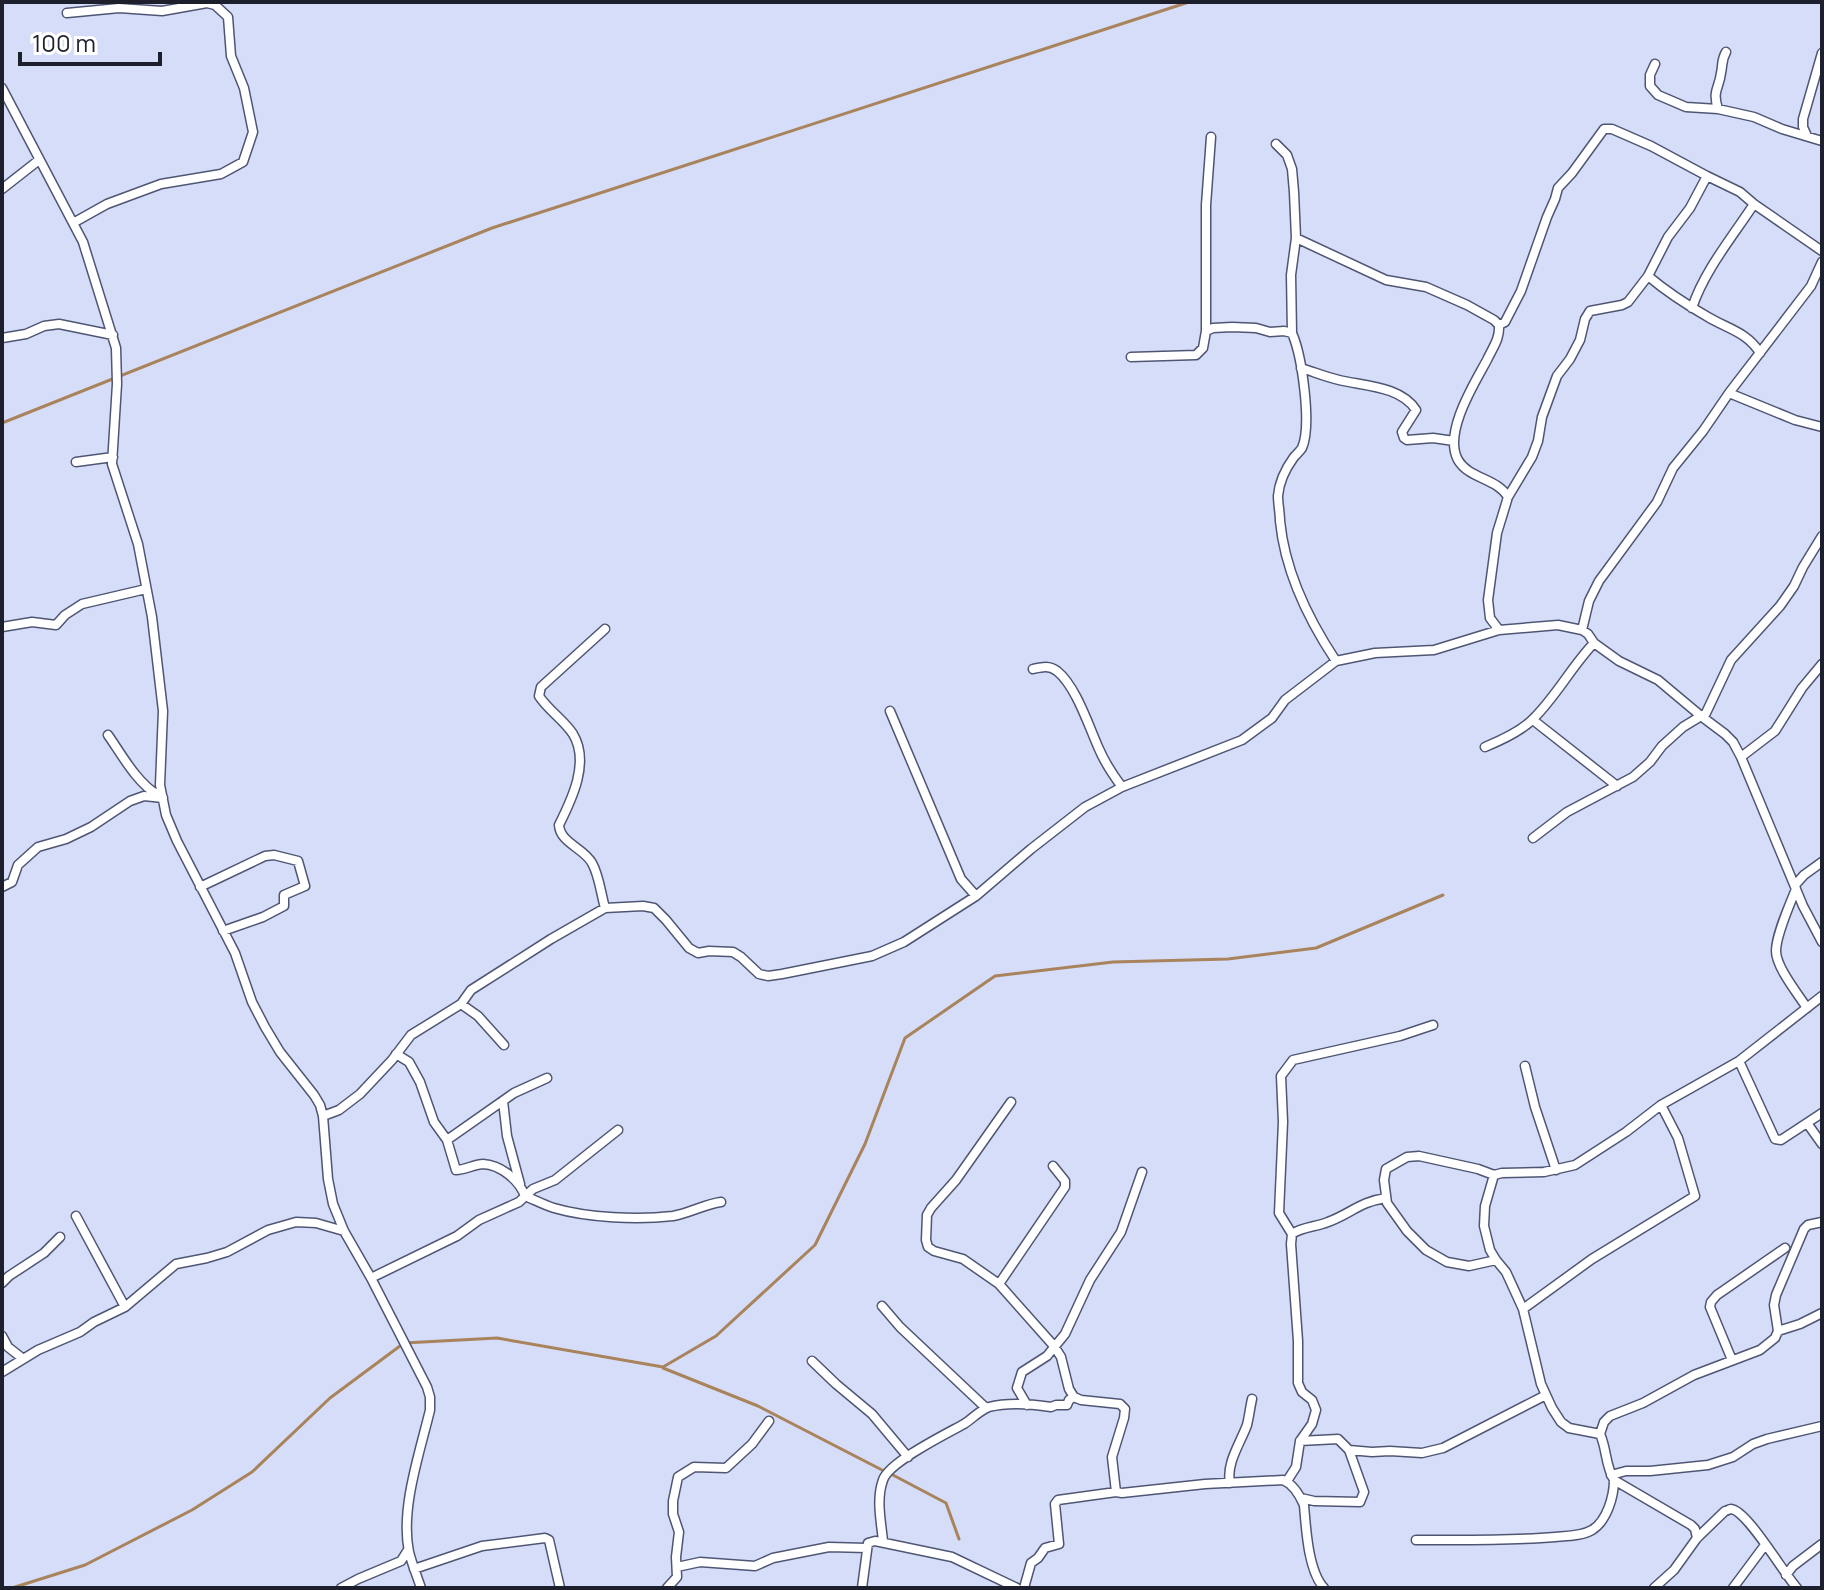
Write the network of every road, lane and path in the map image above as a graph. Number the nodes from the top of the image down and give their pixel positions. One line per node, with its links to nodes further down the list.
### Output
1 (67, 13): 15 (street)
2 (1726, 52): 6 (street)
3 (1822, 53): 7 (street)
4 (1655, 64): 6 (street)
5 (2, 88): 11 (street)
6 (1718, 109): 7 (street)
7 (1807, 136): 9 (street)
8 (1211, 137): 22 (street)
9 (1822, 141)
10 (1276, 144): 16 (street)
11 (39, 160): 13 (street); 15 (street)
12 (1707, 176): 14 (street); 19 (street); 21 (street)
13 (2, 189)
14 (1754, 204): 17 (street); 20 (street)
15 (73, 223): 24 (street)
16 (1296, 238): 21 (street); 23 (street)
17 (1822, 251)
18 (1822, 262): 26 (street)
19 (1648, 276): 20 (street); 34 (street)
20 (1692, 308): 26 (street)
21 (1499, 325): 31 (street)
22 (1206, 331): 23 (street); 27 (street)
23 (1292, 333): 28 (street)
24 (113, 335): 25 (street); 32 (street)
25 (2, 338)
26 (1760, 353): 29 (street)
27 (1131, 357)
28 (1301, 368): 31 (street); 42 (street)
29 (1729, 393): 30 (street); 40 (street)
30 (1822, 427)
31 (1454, 441): 34 (street)
32 (113, 457): 33 (street); 36 (street)
33 (76, 462)
34 (1508, 497): 39 (street)
35 (1822, 536): 46 (street)
36 (146, 589): 37 (street); 53 (street)
37 (2, 627)
38 (605, 629): 60 (street)
39 (1499, 630): 40 (street); 42 (street)
40 (1582, 630): 41 (street)
41 (1594, 643): 46 (street); 47 (street)
42 (1336, 661): 52 (street)
43 (1822, 664): 50 (street)
44 (1033, 669): 52 (street)
45 (890, 711): 59 (street)
46 (1701, 716): 50 (street); 51 (street)
47 (1533, 720): 49 (street); 51 (street)
48 (108, 735): 53 (street)
49 (1485, 747)
50 (1741, 757): 58 (street)
51 (1617, 786): 54 (street)
52 (1122, 787): 59 (street)
53 (163, 798): 56 (street); 57 (street)
54 (1533, 838)
55 (1822, 862): 58 (street)
56 (2, 887)
57 (200, 887): 61 (street); 61 (street)
58 (1796, 887): 62 (street); 65 (street)
59 (976, 896): 60 (street)
60 (605, 908): 64 (street)
61 (223, 931): 76 (street)
62 (1822, 942)
63 (1822, 996): 65 (street)
64 (461, 1004): 67 (street); 68 (street)
65 (1807, 1008): 69 (street)
66 (1433, 1025): 91 (street)
67 (504, 1045)
68 (396, 1054): 76 (street); 79 (street)
69 (1739, 1061): 74 (street); 77 (street)
70 (1525, 1066): 82 (street)
71 (547, 1078): 72 (street)
72 (503, 1101): 79 (street); 85 (street)
73 (1011, 1102): 97 (street)
74 (1661, 1105): 82 (street); 100 (street)
75 (1822, 1113): 77 (street)
76 (323, 1116): 90 (street)
77 (1807, 1123): 80 (street)
78 (618, 1130): 85 (street)
79 (447, 1140): 85 (street)
80 (1822, 1144)
81 (1053, 1166): 97 (street)
82 (1556, 1170): 84 (street)
83 (1142, 1172): 104 (street)
84 (1494, 1175): 86 (street); 94 (street)
85 (523, 1192): 87 (street); 95 (street)
86 (1386, 1198): 91 (street); 94 (street)
87 (721, 1202)
88 (76, 1216): 99 (street)
89 (1822, 1222): 102 (street)
90 (344, 1231): 95 (street); 99 (street)
91 (1292, 1234): 117 (street)
92 (60, 1237): 96 (street)
93 (1785, 1248): 106 (street)
94 (1496, 1260): 100 (street)
95 (371, 1278): 131 (street)
96 (2, 1283)
97 (999, 1284): 104 (street)
98 (882, 1306): 113 (street)
99 (125, 1307): 105 (street)
100 (1523, 1309): 109 (street)
101 (1822, 1313): 102 (street)
102 (1778, 1331): 106 (street)
103 (2, 1336): 105 (street)
104 (1054, 1346): 110 (street); 112 (street)
105 (22, 1358): 108 (street)
106 (1732, 1360): 116 (street)
107 (812, 1361): 119 (street)
108 (2, 1372)
109 (1546, 1395): 116 (street); 118 (street)
110 (1074, 1397): 112 (street); 123 (street)
111 (1252, 1399): 122 (street)
112 (1027, 1405): 113 (street)
113 (986, 1408): 119 (street)
114 (769, 1421): 132 (street)
115 (1822, 1426): 120 (street)
116 (1600, 1434): 120 (street)
117 (1300, 1441): 118 (street); 121 (street)
118 (1349, 1450): 124 (street)
119 (908, 1457): 127 (street)
120 (1613, 1477): 125 (street); 126 (street)
121 (1287, 1481): 122 (street); 124 (street)
122 (1230, 1483): 123 (street)
123 (1116, 1492): 142 (street)
124 (1301, 1498): 135 (street)
125 (1697, 1538): 129 (street); 143 (street)
126 (1416, 1540)
127 (883, 1541): 130 (street); 141 (street)
128 (1822, 1544): 134 (street)
129 (1765, 1545): 134 (street); 144 (street)
130 (867, 1548): 132 (street); 140 (street)
131 (408, 1550): 133 (street); 136 (street)
132 (677, 1567): 139 (street)
133 (414, 1569): 137 (street); 138 (street)
134 (1786, 1575): 145 (street)
135 (1320, 1586)
136 (341, 1588)
137 (421, 1588)
138 (560, 1588)
139 (667, 1588)
140 (862, 1588)
141 (1017, 1588)
142 (1024, 1588)
143 (1654, 1588)
144 (1733, 1588)
145 (1797, 1588)

